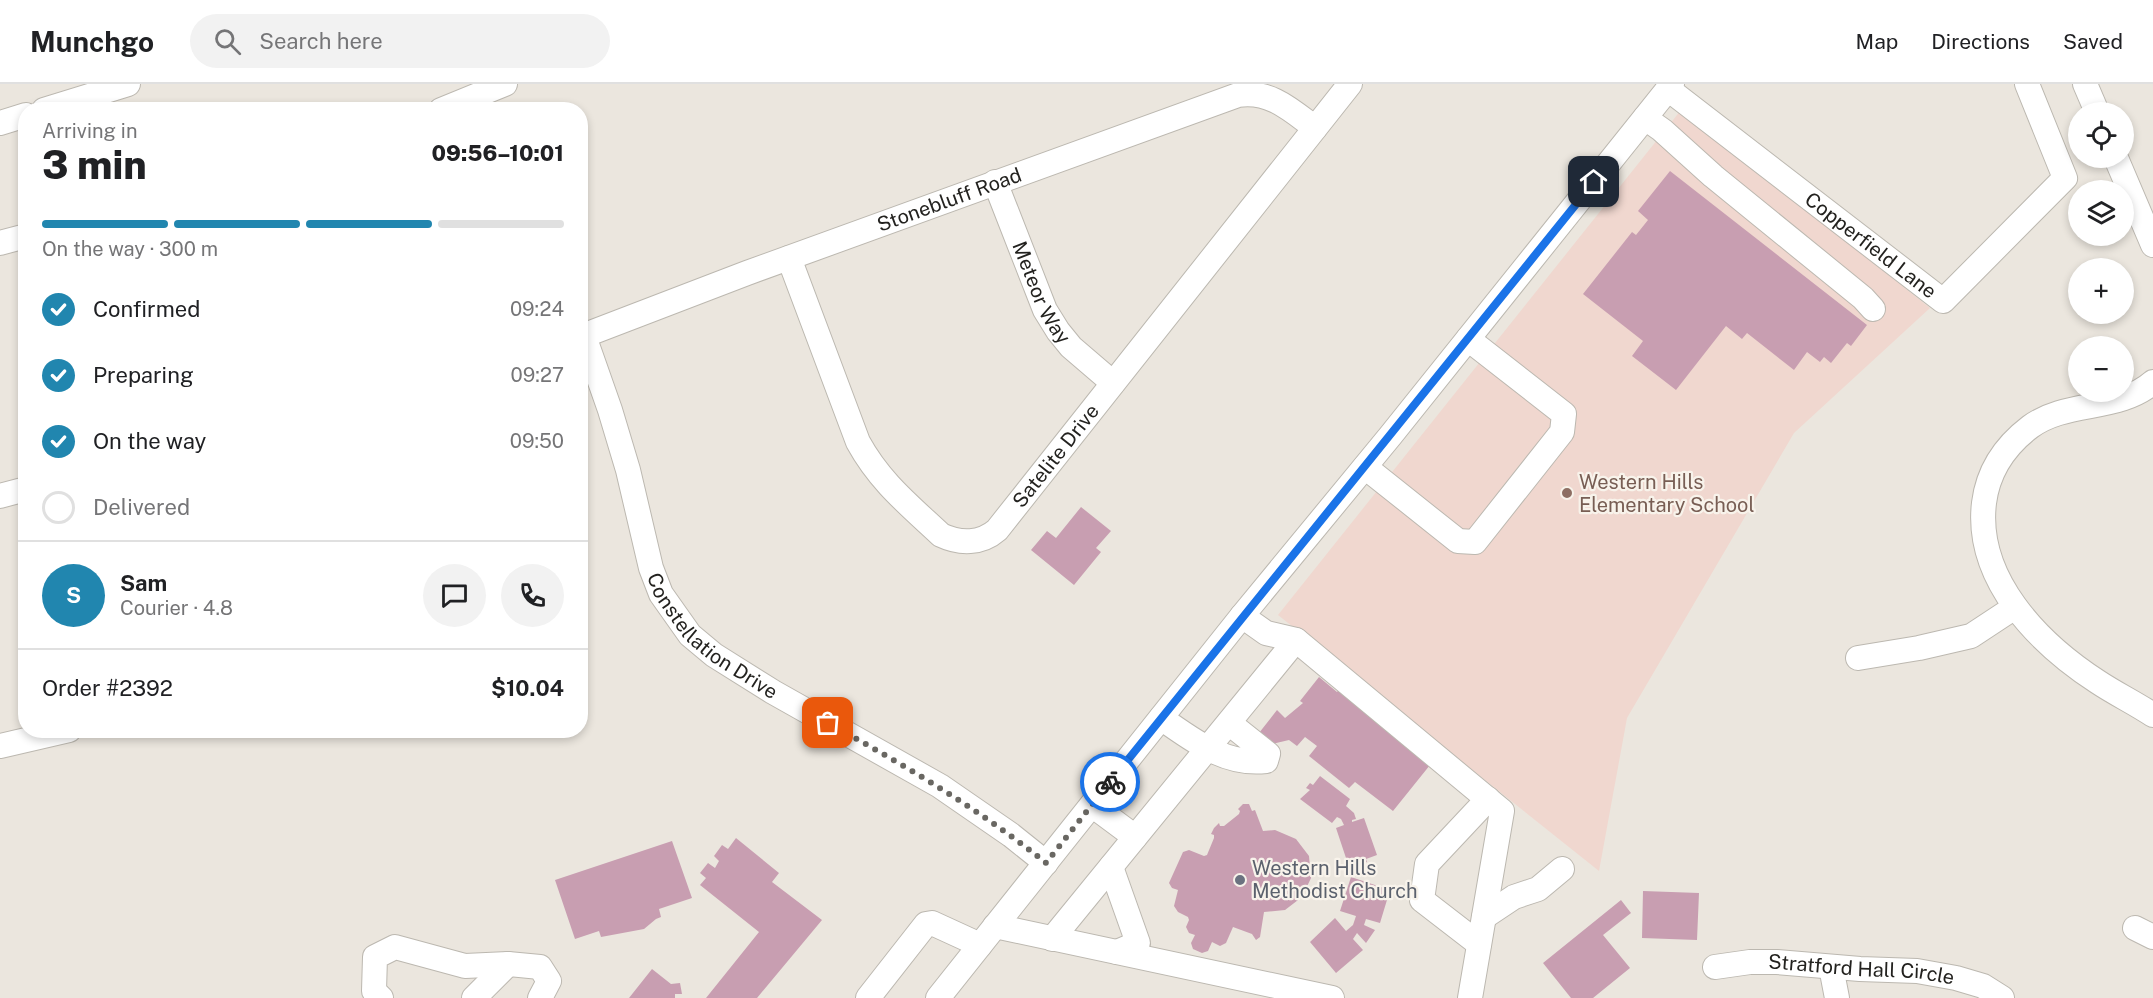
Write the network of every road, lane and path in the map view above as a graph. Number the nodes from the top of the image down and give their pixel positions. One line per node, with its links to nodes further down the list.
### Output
1 (128, 84): 7 (street)
2 (505, 84): 8 (street)
3 (1350, 84): 13 (street, Satelite Drive)
4 (2027, 84): 6 (street, Copperfield Lane)
5 (2085, 84): 9 (street)
6 (1670, 86): 11 (street)
7 (81, 102)
8 (461, 102)
9 (2093, 102)
10 (18, 117): 12 (street)
11 (1645, 118): 20 (street); 22 (street)
12 (0, 123)
13 (1315, 128): 15 (street, Stonebluff Road); 24 (street, Satelite Drive)
14 (2120, 168): 18 (street)
15 (995, 182): 19 (street, Stonebluff Road); 24 (street, Meteor Way)
16 (18, 238): 17 (street)
17 (0, 243)
18 (2153, 245)
19 (789, 258): 21 (street, Stonebluff Road); 24 (street, Satelite Drive)
20 (1873, 309)
21 (588, 335)
22 (1468, 339): 26 (street); 26 (street)
23 (588, 354): 42 (street, Constellation Drive)
24 (1113, 383)
25 (2150, 390): 29 (street)
26 (1365, 467): 30 (street)
27 (18, 491): 28 (street)
28 (0, 496)
29 (2015, 607): 32 (street); 33 (street)
30 (1242, 616): 31 (street); 34 (street)
31 (1296, 640): 35 (street); 39 (street)
32 (1858, 658)
33 (2153, 715)
34 (1161, 718): 38 (street); 40 (street)
35 (1229, 723): 38 (street); 38 (street)
36 (34, 738): 37 (street)
37 (0, 746)
38 (1206, 750): 41 (street)
39 (1488, 799): 45 (street); 48 (street)
40 (1092, 805): 41 (street); 42 (street)
41 (1135, 837): 43 (street)
42 (1046, 863): 46 (street)
43 (1111, 867): 47 (street); 50 (street)
44 (1562, 868): 45 (street)
45 (1484, 917): 48 (street)
46 (995, 926): 47 (street); 49 (street)
47 (1052, 939): 50 (street)
48 (1479, 944): 60 (street)
49 (980, 945): 57 (street); 58 (street)
50 (1117, 952): 59 (street)
51 (508, 963): 54 (street); 55 (street); 56 (street)
52 (1715, 967): 53 (street, Stratford Hall Circle)
53 (1831, 967): 61 (street); 62 (street, Stratford Hall Circle)
54 (381, 998)
55 (474, 998)
56 (540, 998)
57 (868, 998)
58 (938, 998)
59 (1332, 998)
60 (1470, 998)
61 (1837, 998)
62 (2002, 998)

